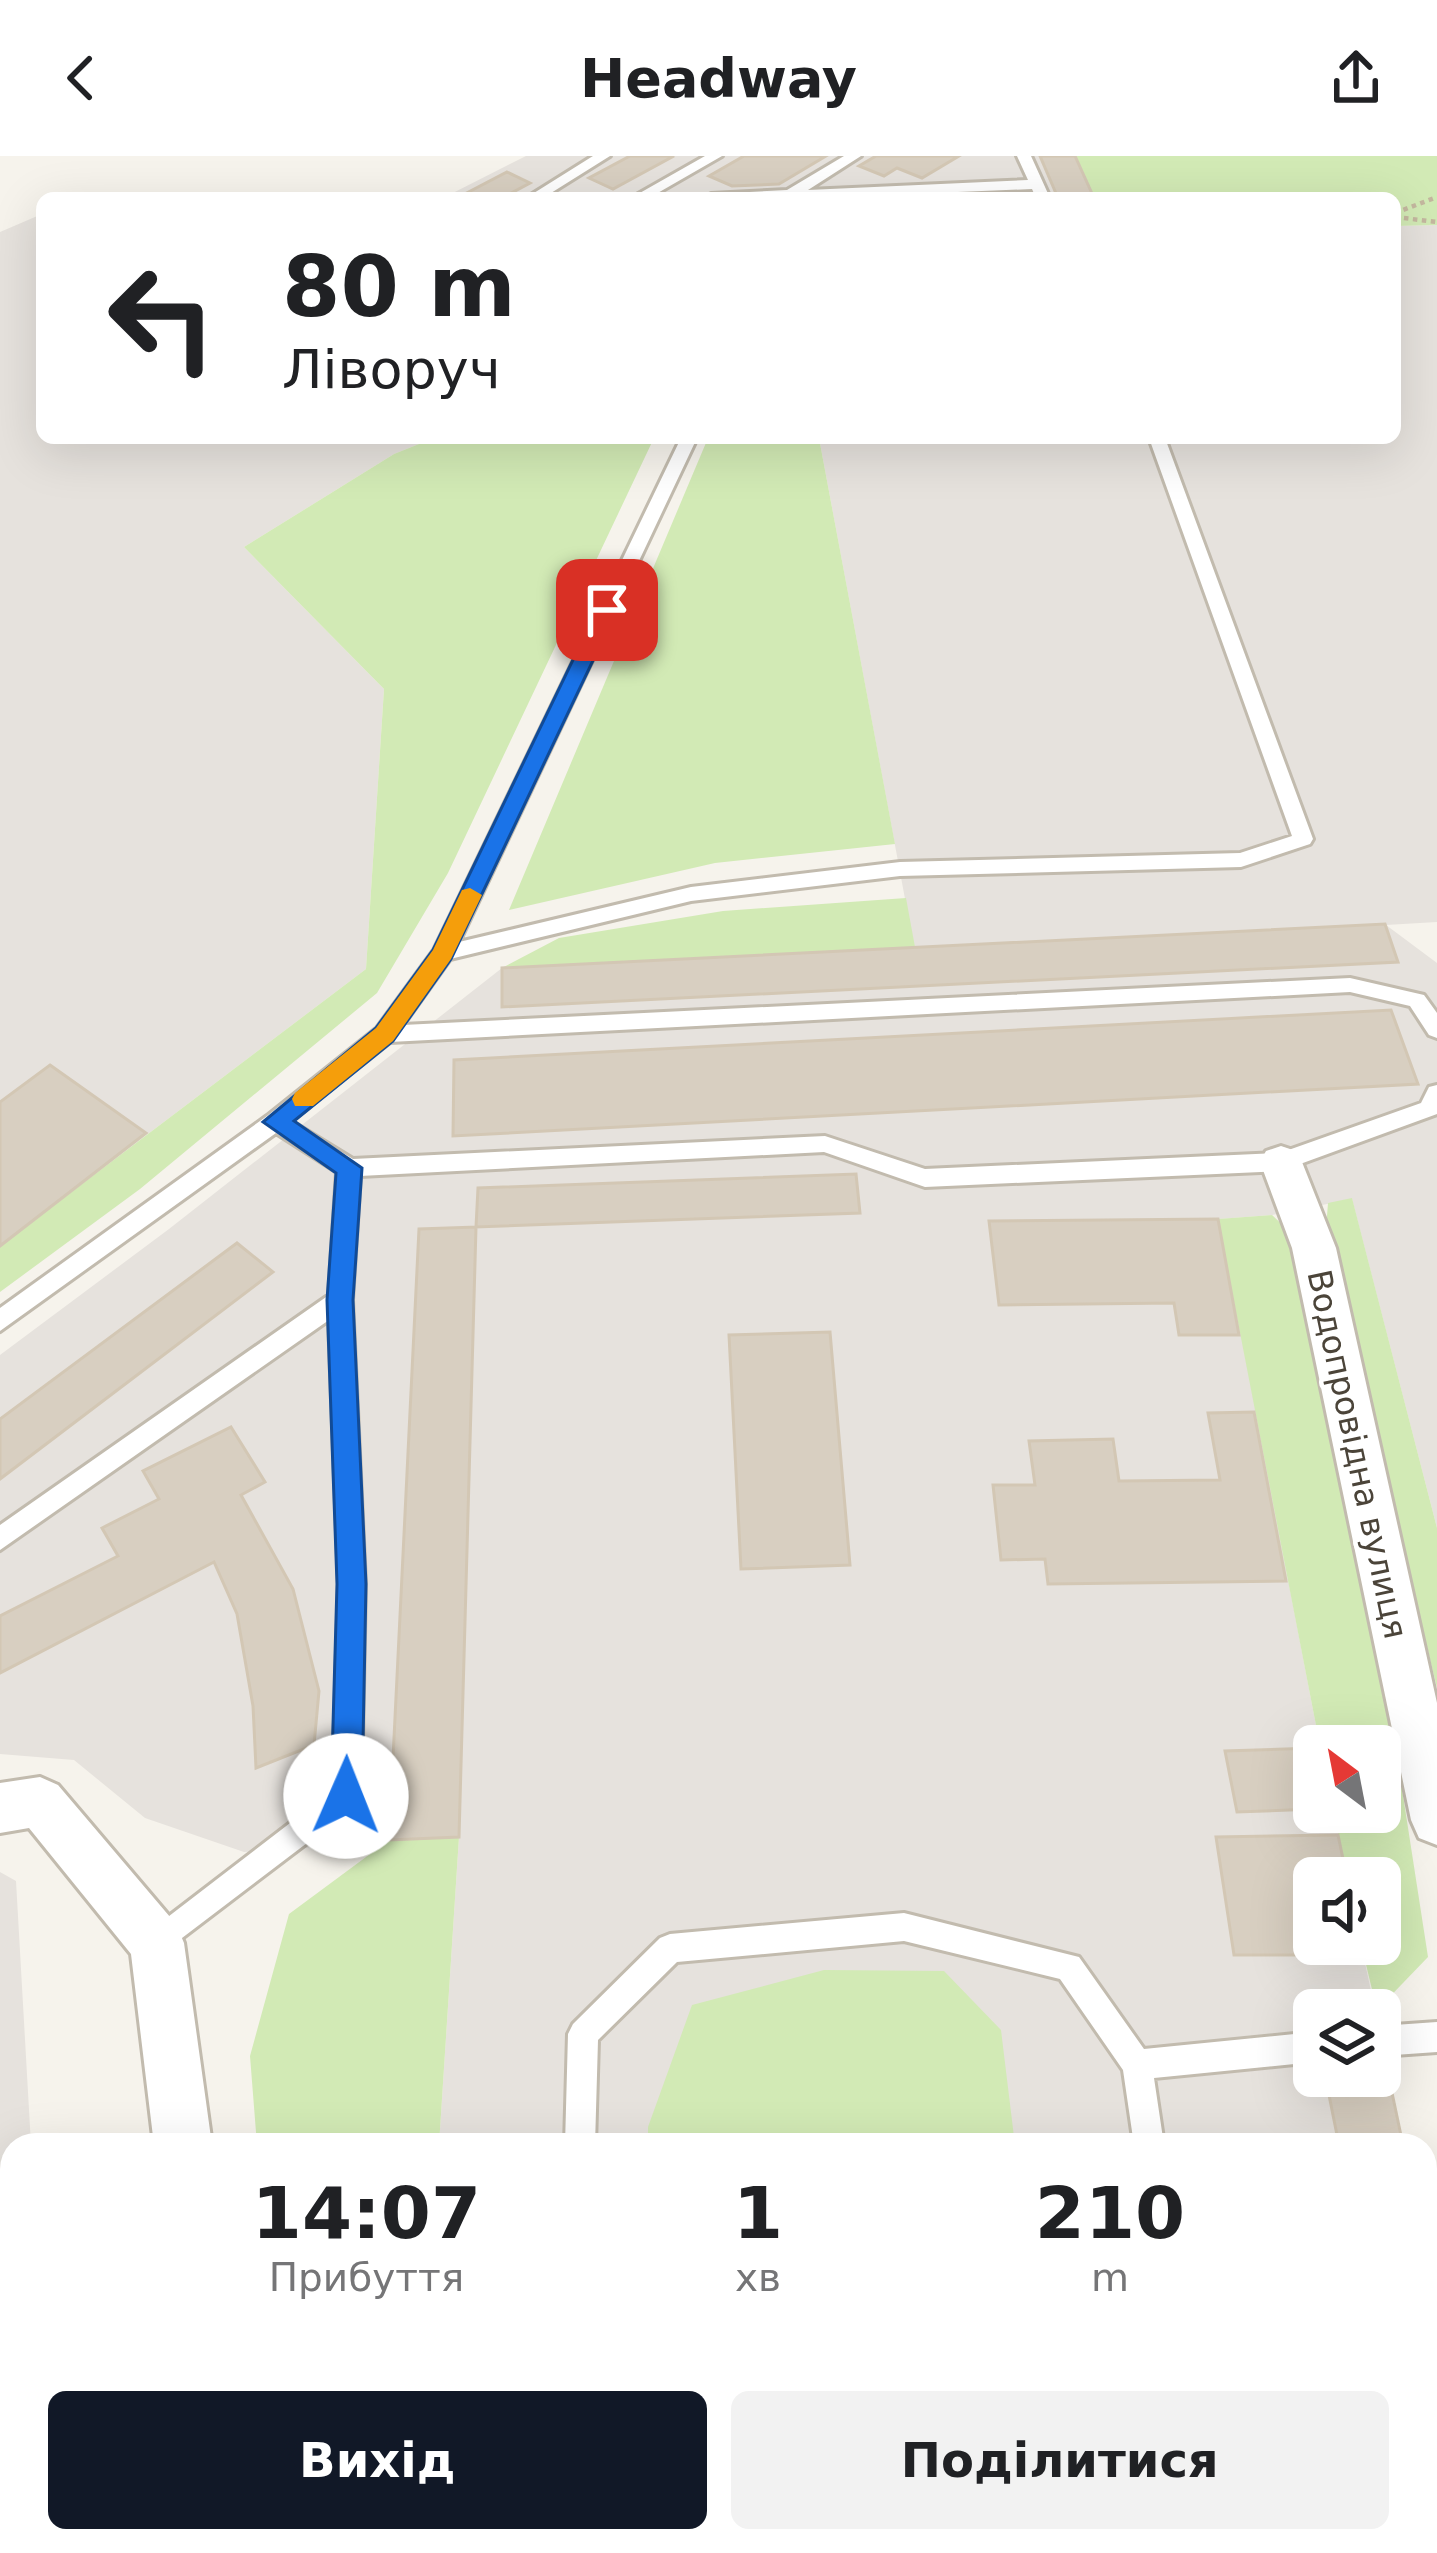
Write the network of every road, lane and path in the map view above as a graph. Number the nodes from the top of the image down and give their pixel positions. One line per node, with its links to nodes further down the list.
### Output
1 (603, 156): 6 (lane)
2 (715, 156): 7 (lane)
3 (854, 156): 8 (lane)
4 (1024, 156): 5 (lane)
5 (1040, 191): 9 (lane)
6 (543, 192)
7 (649, 192)
8 (793, 192)
9 (957, 192)
10 (1437, 197): 11 (path)
11 (1401, 212)
12 (1401, 216): 13 (path)
13 (1437, 222)
14 (686, 444): 16 (lane)
15 (1158, 444): 16 (lane)
16 (443, 953): 18 (lane)
17 (1437, 1030): 18 (lane)
18 (385, 1034): 20 (lane)
19 (1437, 1093): 21 (lane)
20 (275, 1122): 22 (lane); 24 (lane)
21 (1281, 1162): 22 (lane); 27 (street, Водопровідна вулиця)
22 (349, 1168): 23 (lane)
23 (340, 1300): 25 (lane); 28 (lane)
24 (0, 1321)
25 (0, 1539)
26 (0, 1808): 28 (street)
27 (1437, 1820)
28 (157, 1943): 33 (street)
29 (1437, 2037): 30 (lane)
30 (1401, 2040)
31 (1293, 2050): 32 (lane)
32 (1138, 2065): 34 (lane); 35 (lane)
33 (181, 2133)
34 (580, 2133)
35 (1147, 2133)

